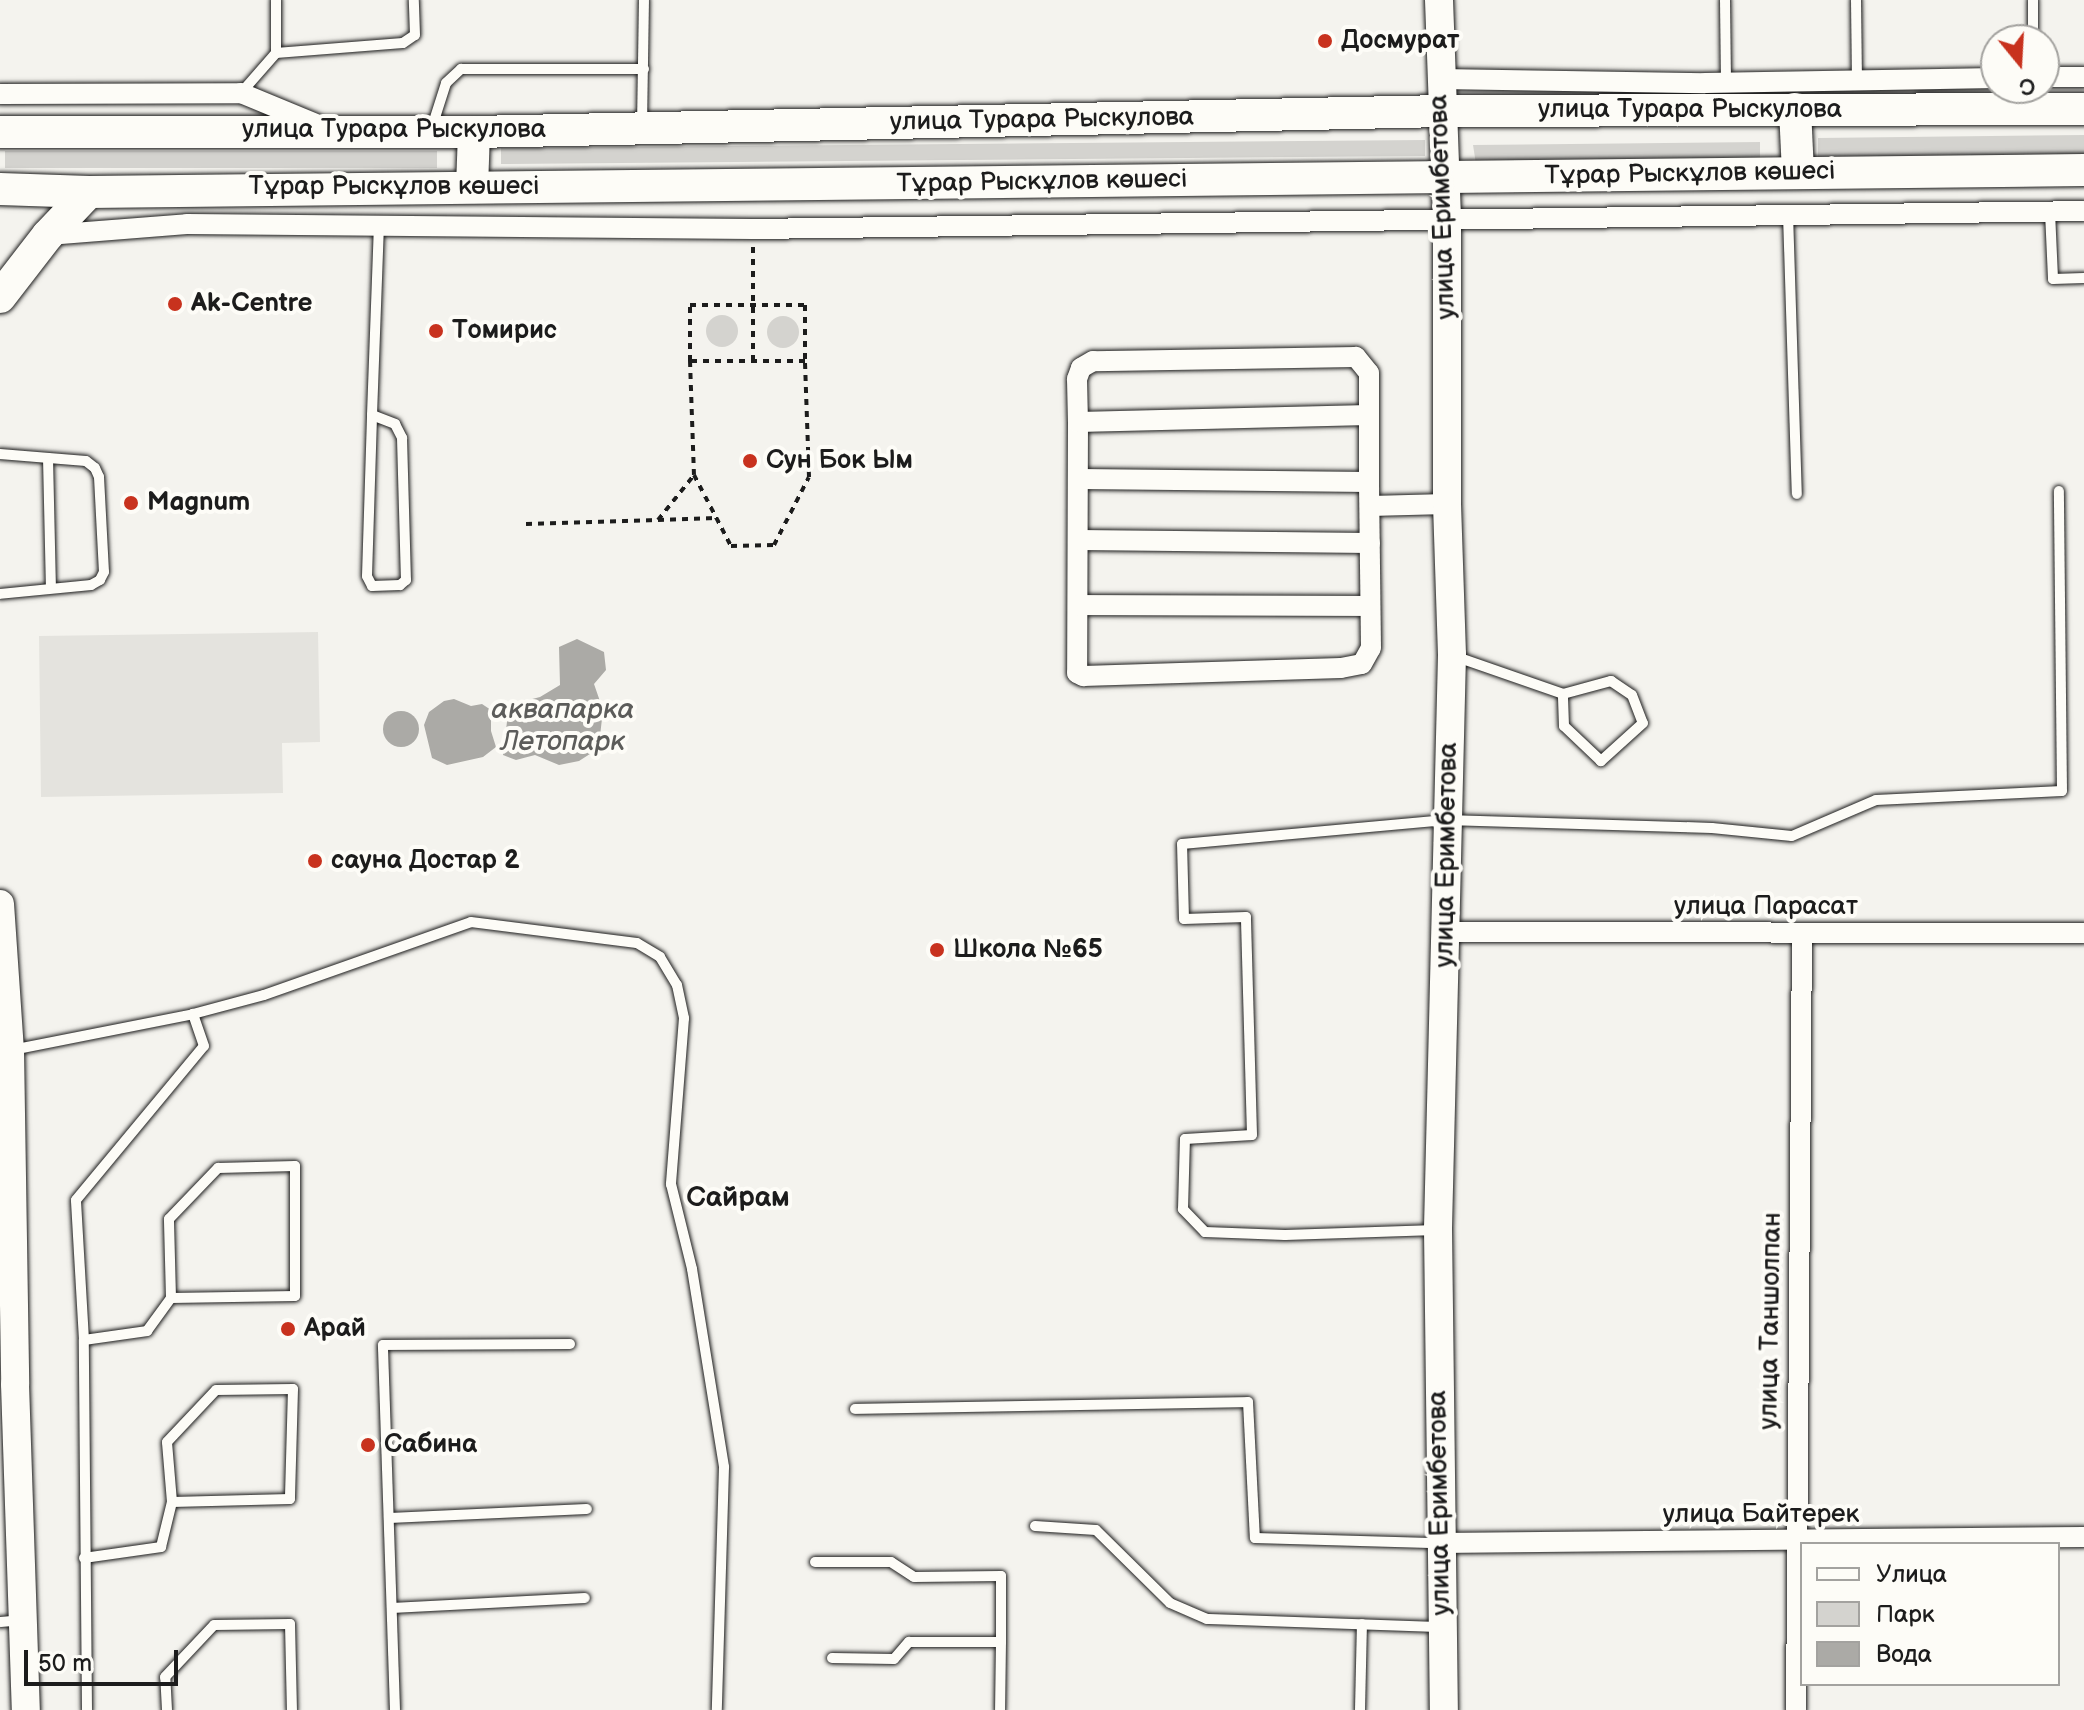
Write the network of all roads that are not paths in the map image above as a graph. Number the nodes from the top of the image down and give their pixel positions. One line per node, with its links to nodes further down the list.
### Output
1 (276, 0): 9 (lane)
2 (414, 0): 9 (lane)
3 (644, 0): 10 (lane)
4 (1439, 0): 14 (main road, улица Еримбетова)
5 (1725, 0): 17 (lane)
6 (1856, 0): 15 (lane)
7 (2033, 0): 8 (lane)
8 (2033, 24)
9 (276, 53): 18 (lane)
10 (644, 69): 24 (lane); 26 (lane)
11 (2060, 77): 12 (street)
12 (2084, 77)
13 (1980, 78): 15 (street)
14 (1440, 79): 16 (street); 23 (main road, улица Еримбетова)
15 (1857, 81): 17 (street)
16 (1705, 83): 17 (street); 22 (street)
17 (1726, 83)
18 (241, 93): 19 (street); 25 (street)
19 (0, 94)
20 (1795, 109): 21 (main road, улица Турара Рыскулова); 22 (main road, улица Турара Рыскулова); 30 (main road)
21 (2084, 109)
22 (1620, 110): 23 (main road, улица Турара Рыскулова)
23 (1441, 111): 24 (main road, улица Турара Рыскулова); 31 (main road, улица Еримбетова)
24 (642, 128): 28 (main road, улица Турара Рыскулова)
25 (328, 129): 26 (main road, улица Турара Рыскулова); 27 (main road, улица Турара Рыскулова)
26 (430, 131): 28 (main road, улица Турара Рыскулова)
27 (0, 132)
28 (474, 132): 32 (main road)
29 (2084, 170): 30 (main road, Тұрар Рыскұлов көшесі)
30 (1798, 172): 31 (main road, Тұрар Рыскұлов көшесі)
31 (1445, 178): 32 (main road, Тұрар Рыскұлов көшесі); 39 (main road, улица Еримбетова)
32 (472, 187): 35 (main road, Тұрар Рыскұлов көшесі)
33 (0, 189): 34 (main road, Тұрар Рыскұлов көшесі)
34 (89, 192): 35 (main road, Тұрар Рыскұлов көшесі); 41 (main road)
35 (189, 206): 40 (street); 41 (street)
36 (2084, 211): 37 (street)
37 (2050, 212): 38 (street); 42 (lane)
38 (1788, 214): 39 (street); 52 (lane)
39 (1447, 218): 40 (street); 53 (main road, улица Еримбетова)
40 (379, 226): 44 (lane)
41 (48, 235): 43 (main road)
42 (2084, 278)
43 (0, 297)
44 (372, 415): 44 (lane)
45 (1369, 415): 46 (street); 46 (street); 50 (street)
46 (1078, 422): 49 (street)
47 (0, 454): 48 (lane)
48 (48, 458): 57 (lane); 57 (lane)
49 (1080, 479): 50 (street); 55 (street)
50 (1369, 482): 54 (street)
51 (2059, 491): 63 (lane)
52 (1797, 494)
53 (1447, 504): 54 (street); 61 (main road, улица Еримбетова)
54 (1370, 506): 56 (street)
55 (1079, 540): 56 (street); 59 (street)
56 (1370, 543): 60 (street)
57 (51, 588): 58 (lane)
58 (0, 594)
59 (1078, 605): 60 (street); 60 (street)
60 (1368, 606)
61 (1452, 655): 62 (lane); 63 (main road, улица Еримбетова)
62 (1563, 694): 62 (lane)
63 (1446, 820): 65 (main road, улица Еримбетова); 70 (lane)
64 (0, 904): 69 (main road)
65 (1447, 932): 66 (street, улица Парасат); 70 (main road, улица Еримбетова)
66 (1802, 933): 67 (street, улица Парасат); 81 (street, улица Таншолпан)
67 (2084, 933)
68 (193, 1014): 69 (lane); 72 (lane); 97 (lane)
69 (10, 1050): 74 (main road)
70 (1438, 1229): 82 (main road, улица Еримбетова)
71 (171, 1298): 71 (lane); 72 (lane)
72 (84, 1340): 83 (lane)
73 (570, 1344): 78 (lane)
74 (8, 1384): 87 (main road)
75 (855, 1409): 82 (lane)
76 (172, 1502): 76 (lane); 83 (lane)
77 (587, 1509): 78 (lane)
78 (389, 1518): 86 (lane)
79 (1035, 1526): 88 (lane)
80 (2084, 1537): 81 (street, улица Байтерек)
81 (1795, 1541): 82 (street, улица Байтерек); 101 (street, улица Таншолпан)
82 (1439, 1543): 89 (main road, улица Еримбетова)
83 (84, 1558): 93 (lane)
84 (815, 1562): 90 (lane)
85 (585, 1598): 86 (lane)
86 (392, 1608): 96 (lane)
87 (11, 1621): 92 (main road)
88 (1362, 1624): 89 (lane); 99 (lane)
89 (1442, 1627): 100 (main road, улица Еримбетова)
90 (1001, 1642): 91 (lane); 98 (lane)
91 (832, 1658)
92 (26, 1710)
93 (87, 1710)
94 (167, 1710): 95 (lane)
95 (292, 1710)
96 (395, 1710)
97 (717, 1710)
98 (1000, 1710)
99 (1360, 1710)
100 (1444, 1710)
101 (1796, 1710)

